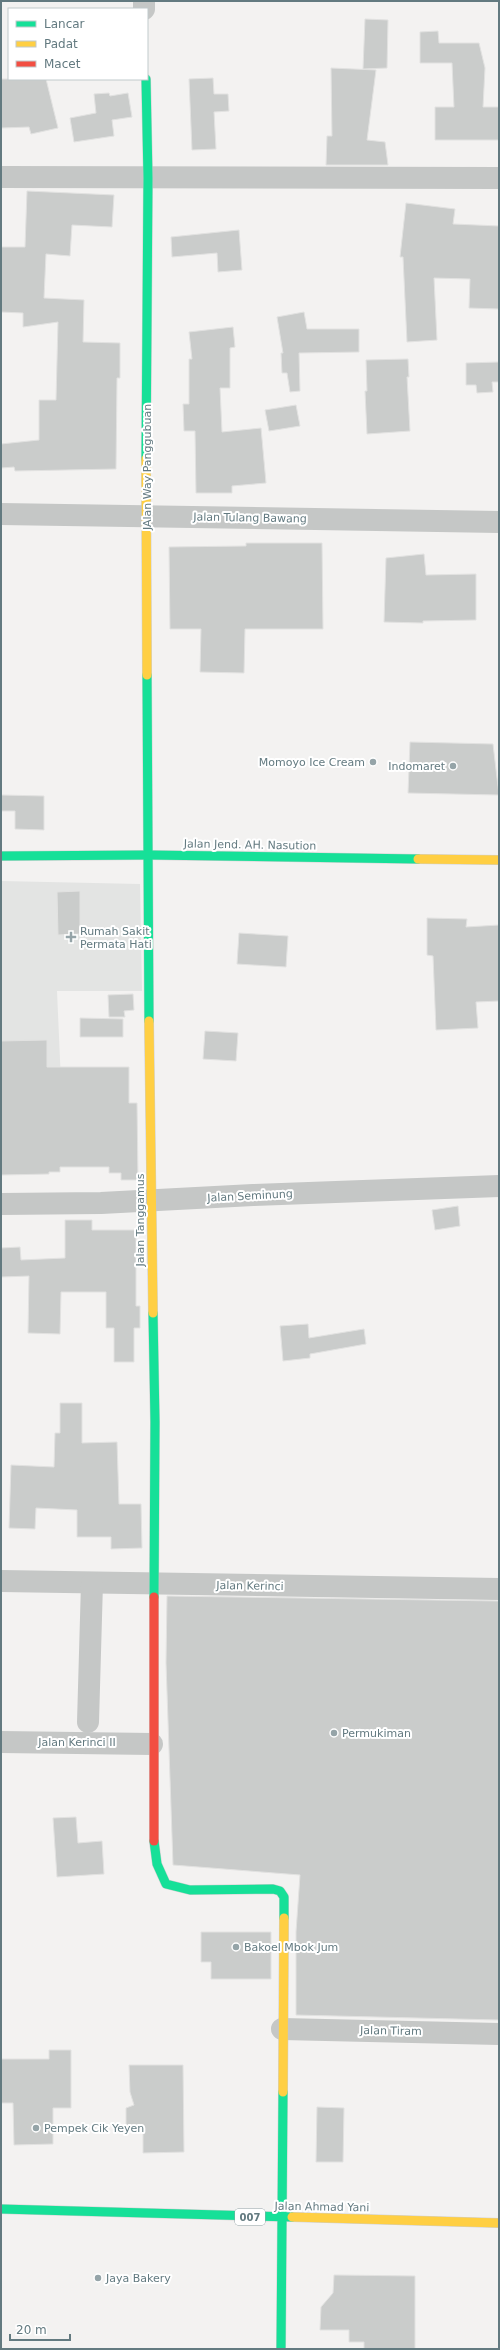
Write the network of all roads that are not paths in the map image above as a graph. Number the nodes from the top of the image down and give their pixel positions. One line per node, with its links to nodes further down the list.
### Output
1 (146, 80): 3 (main road, JAlan Way Panggubuan)
2 (1, 177): 3 (street)
3 (148, 178): 4 (street); 6 (main road, JAlan Way Panggubuan)
4 (499, 178)
5 (1, 514): 6 (street, Jalan Tulang Bawang)
6 (146, 516): 7 (street, Jalan Tulang Bawang); 8 (main road, JAlan Way Panggubuan)
7 (499, 522)
8 (149, 855): 9 (main road, Jalan Jend. AH. Nasution); 10 (main road, Jalan Jend. AH. Nasution); 12 (main road, Jalan Tanggamus)
9 (1, 856)
10 (499, 860)
11 (499, 1186): 12 (street, Jalan Seminung)
12 (151, 1202): 13 (street, Jalan Seminung); 16 (main road, Jalan Tanggamus)
13 (1, 1204)
14 (1, 1581): 15 (street, Jalan Kerinci)
15 (92, 1583): 16 (street, Jalan Kerinci); 18 (street)
16 (155, 1585): 17 (street, Jalan Kerinci); 20 (main road, Jalan Tanggamus)
17 (499, 1589)
18 (88, 1722)
19 (1, 1742): 20 (street, Jalan Kerinci II)
20 (152, 1744): 21 (main road, Jalan Tanggamus)
21 (282, 2029): 22 (street, Jalan Tiram); 24 (main road)
22 (499, 2034)
23 (1, 2209): 24 (main road, Jalan Ahmad Yani / 007)
24 (282, 2218): 25 (main road, Jalan Ahmad Yani / 007); 26 (main road)
25 (499, 2223)
26 (281, 2349)

